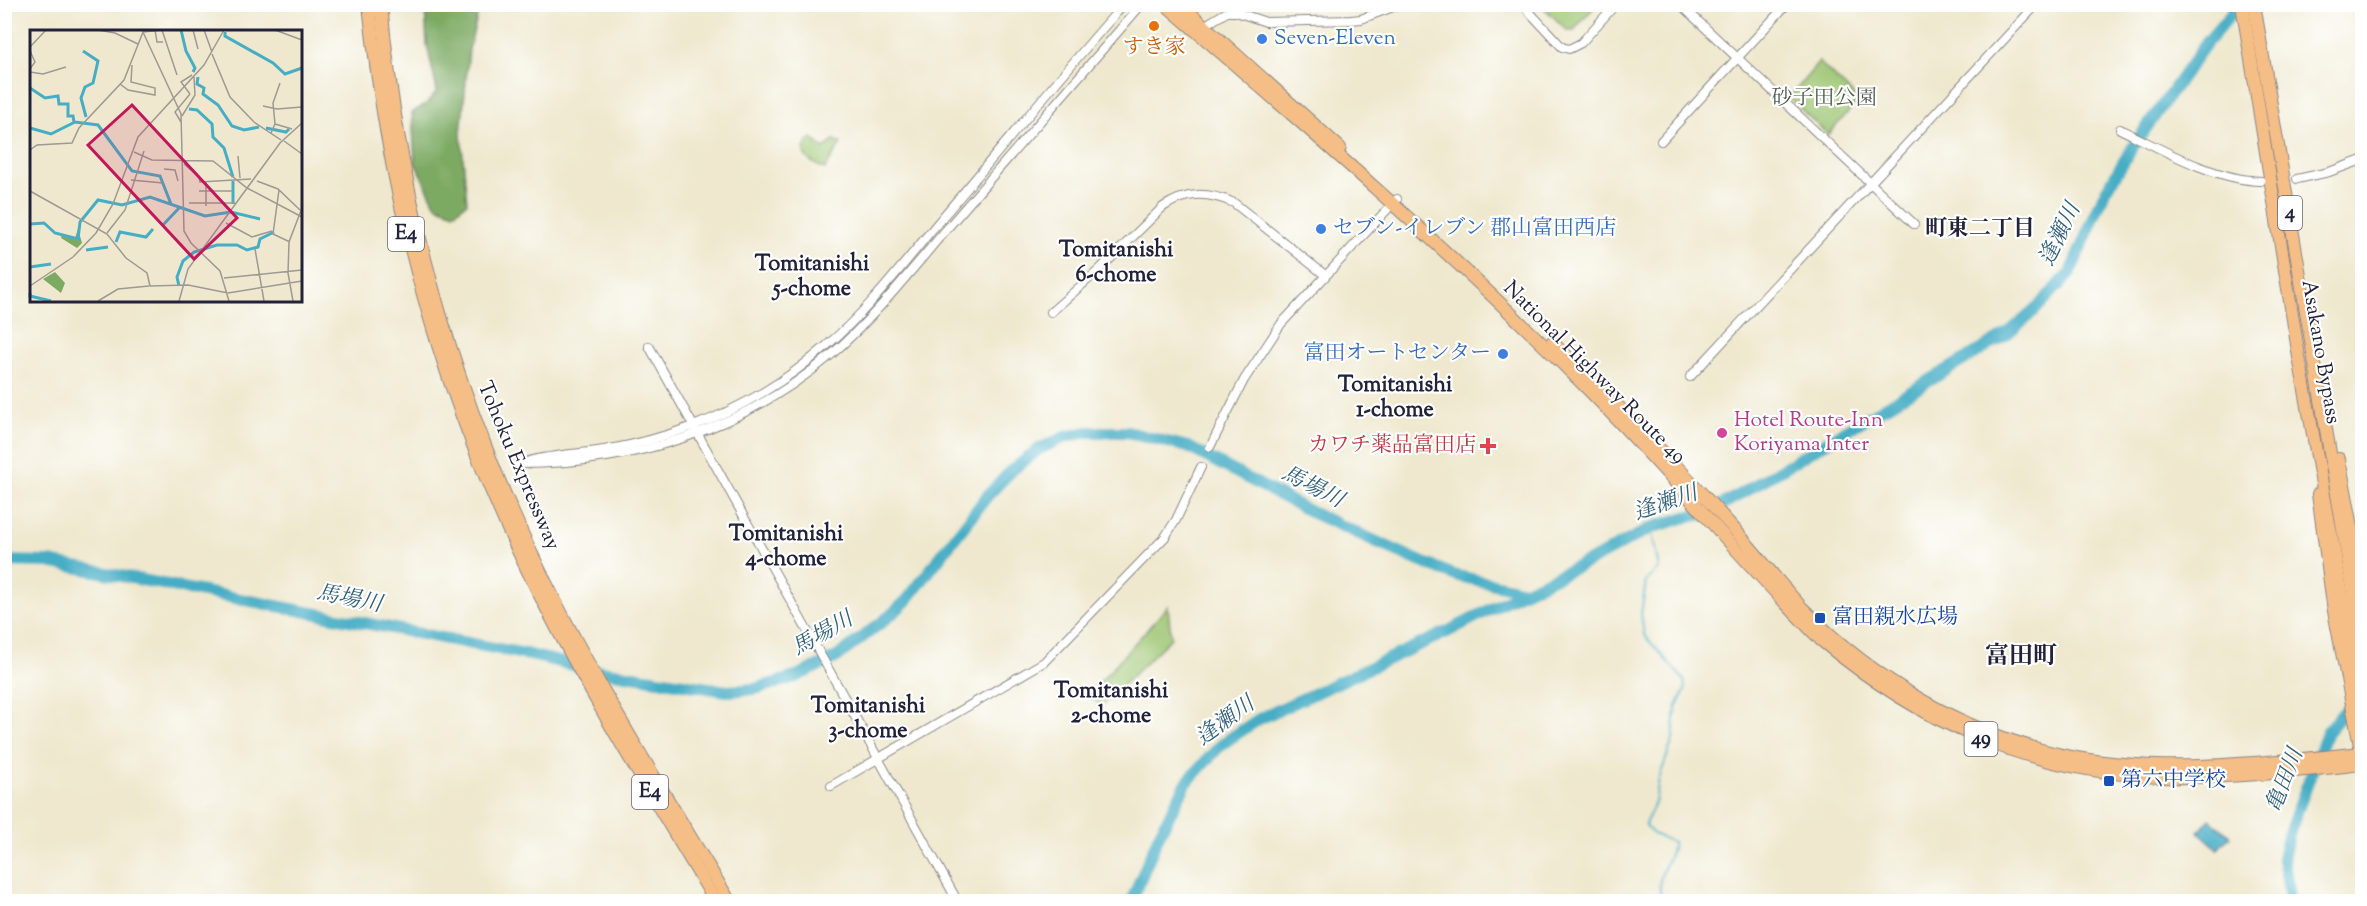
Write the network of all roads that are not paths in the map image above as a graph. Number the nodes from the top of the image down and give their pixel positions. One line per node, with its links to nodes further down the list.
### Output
1 (369, 4): 33 (highway, Tohoku Expressway / E4)
2 (381, 4): 33 (highway, Tohoku Expressway / E4)
3 (1124, 4): 31 (street)
4 (1142, 4): 31 (street)
5 (1165, 4): 15 (highway, National Highway Route 49 / 49)
6 (1180, 4): 15 (highway, National Highway Route 49 / 49)
7 (1401, 4): 15 (street)
8 (1522, 4): 9 (street)
9 (1616, 4)
10 (1680, 4): 16 (street)
11 (1787, 4): 16 (street)
12 (2037, 4): 22 (street)
13 (2242, 4): 28 (highway, Asakano Bypass / 4)
14 (2254, 4): 30 (highway, Asakano Bypass / 4)
15 (1201, 29): 23 (highway, National Highway Route 49 / 49)
16 (1738, 58): 18 (street); 22 (street)
17 (2120, 129): 21 (street)
18 (1661, 141)
19 (2362, 160): 20 (street)
20 (2297, 179)
21 (2261, 181)
22 (1871, 183): 24 (street); 29 (street)
23 (1394, 201): 25 (street); 42 (highway, National Highway Route 49 / 49)
24 (1914, 224)
25 (1325, 275): 26 (street); 32 (street)
26 (1052, 312)
27 (649, 346): 31 (street)
28 (2299, 357): 37 (highway, Asakano Bypass / 4); 40 (highway)
29 (1690, 377)
30 (2324, 409): 36 (highway); 37 (highway, Asakano Bypass / 4)
31 (696, 430): 31 (street); 41 (street)
32 (1210, 447)
33 (482, 455): 35 (highway, Tohoku Expressway / E4)
34 (1201, 467): 41 (street)
35 (491, 476): 45 (highway, Tohoku Expressway / E4); 46 (highway, Tohoku Expressway / E4)
36 (2362, 579)
37 (2352, 609): 38 (highway, Asakano Bypass / 4); 39 (highway, Asakano Bypass / 4)
38 (2362, 642)
39 (2362, 705)
40 (2362, 754): 42 (highway, National Highway Route 49 / 49)
41 (880, 758): 44 (street); 47 (street)
42 (2327, 762): 43 (highway, National Highway Route 49 / 49)
43 (2362, 764)
44 (831, 786)
45 (716, 902)
46 (730, 902)
47 (958, 902)

